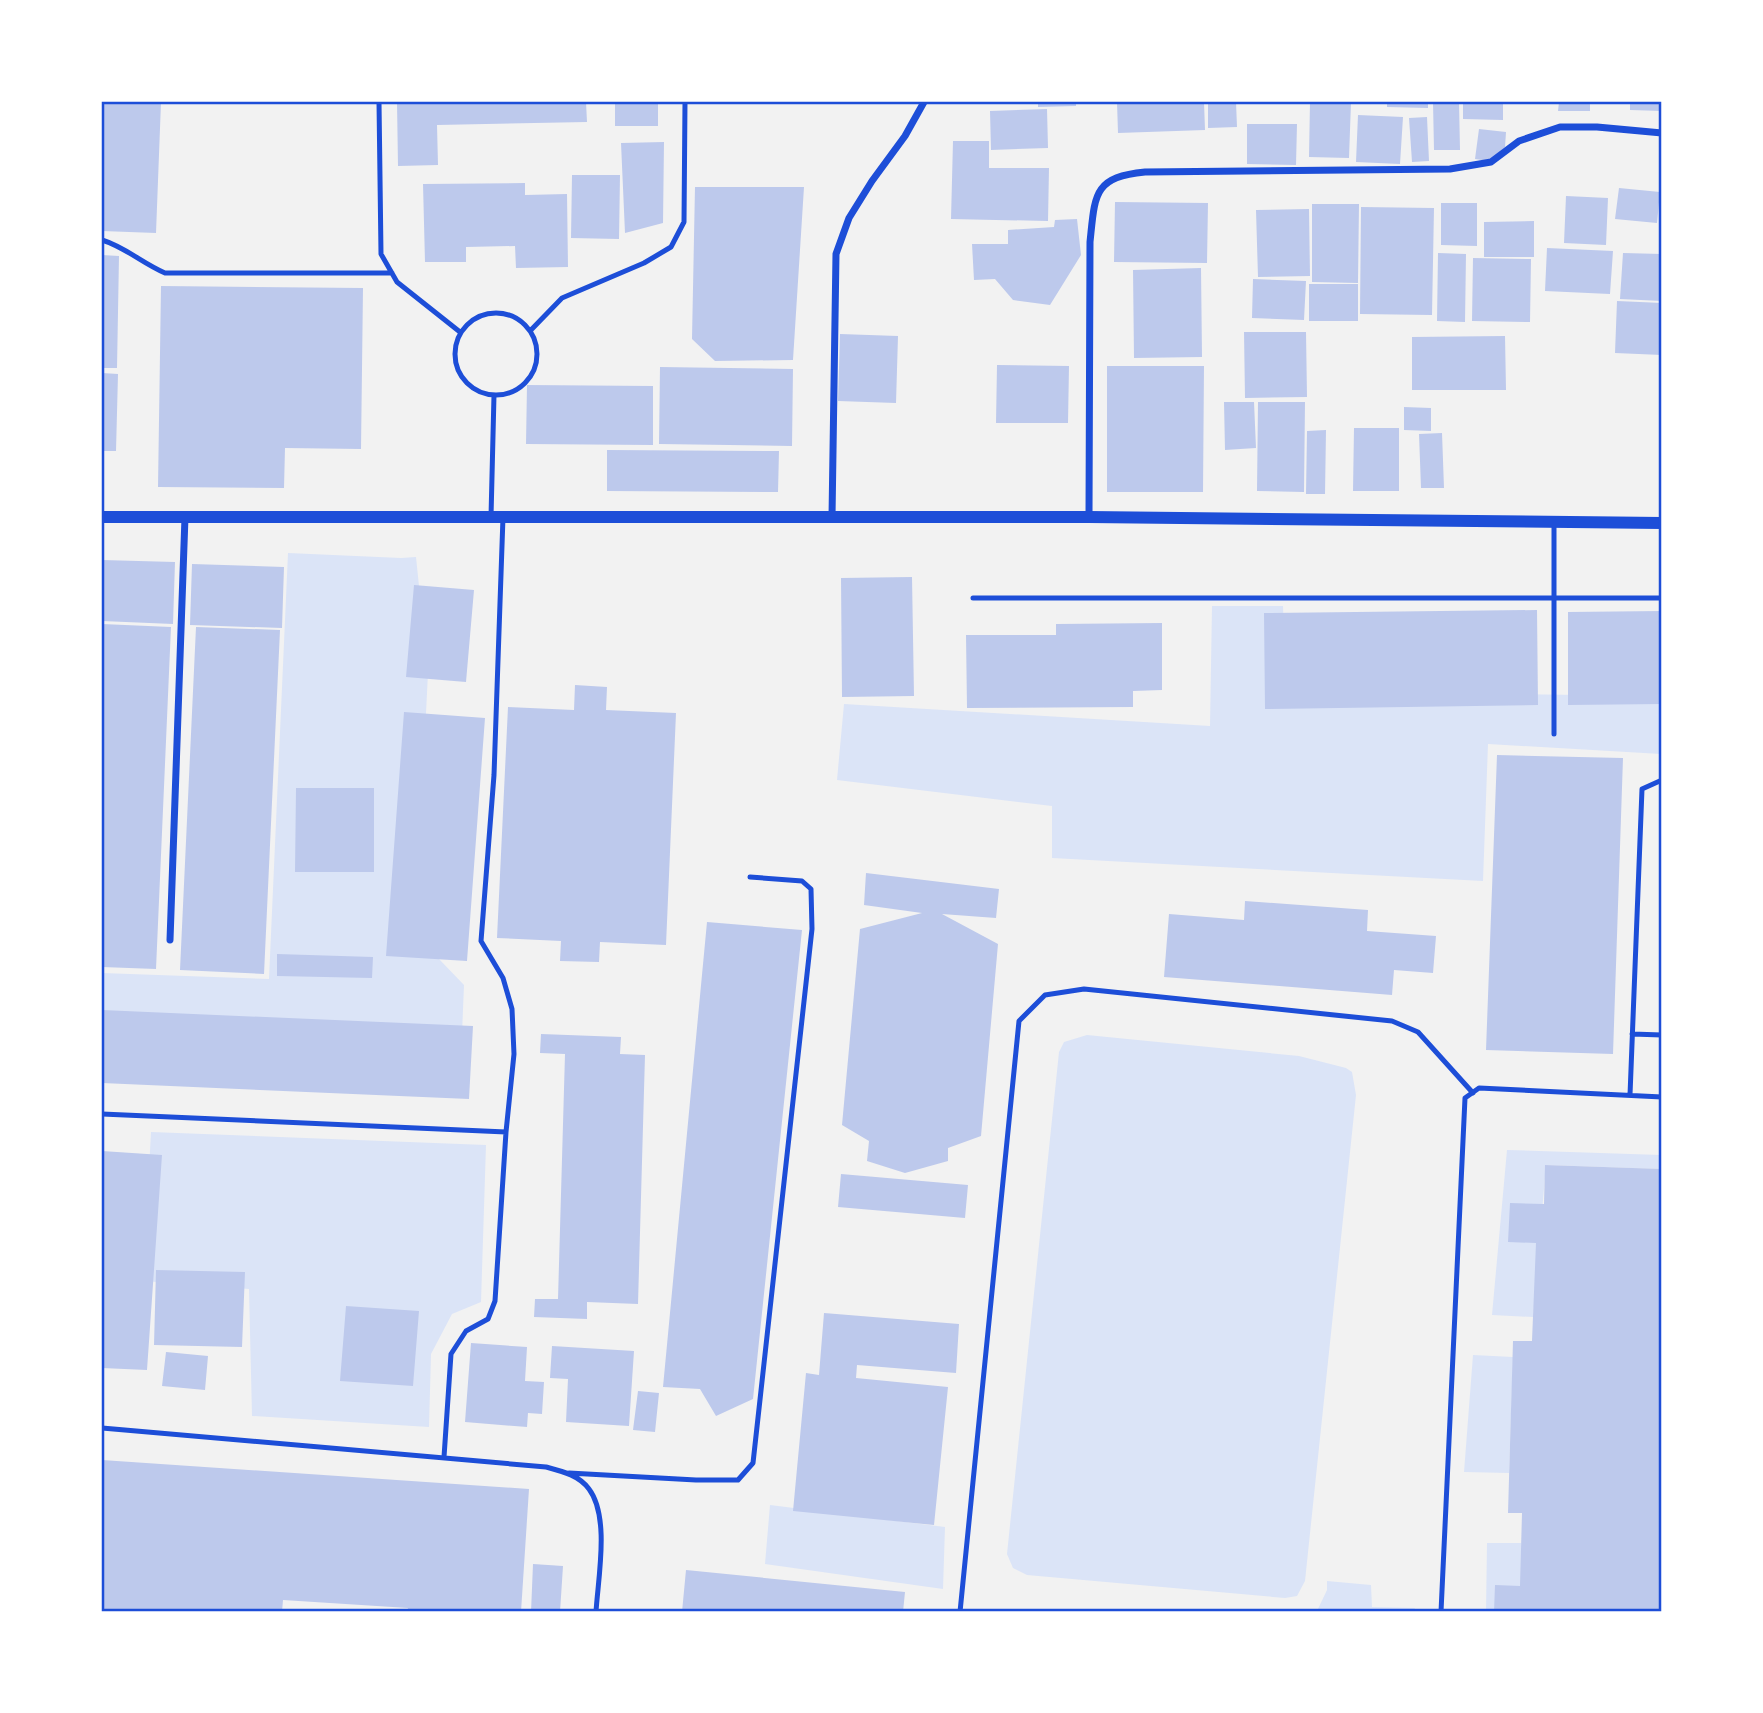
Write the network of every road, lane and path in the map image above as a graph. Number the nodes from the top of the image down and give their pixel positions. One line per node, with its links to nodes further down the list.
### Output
1 (379, 102): 6 (lane)
2 (685, 102): 7 (lane)
3 (924, 102): 13 (street)
4 (1661, 133): 14 (street)
5 (102, 240): 6 (lane)
6 (392, 273): 8 (lane)
7 (530, 331): 8 (lane); 9 (lane)
8 (460, 332): 9 (lane)
9 (494, 395): 12 (lane)
10 (102, 517): 11 (street)
11 (185, 517): 12 (street); 23 (street)
12 (497, 517): 13 (street); 30 (lane)
13 (832, 517): 14 (street)
14 (1089, 517): 15 (street)
15 (1554, 522): 16 (street); 17 (lane)
16 (1661, 523)
17 (1554, 597): 18 (lane); 19 (lane); 20 (lane)
18 (1661, 597)
19 (973, 598)
20 (1554, 734)
21 (1661, 780): 24 (lane)
22 (750, 877): 33 (lane)
23 (170, 940)
24 (1632, 1034): 25 (lane); 27 (lane)
25 (1661, 1035)
26 (1473, 1093): 27 (lane); 35 (lane); 36 (lane)
27 (1630, 1095): 28 (lane)
28 (1661, 1097)
29 (102, 1114): 30 (lane)
30 (506, 1132): 32 (lane)
31 (102, 1428): 32 (lane)
32 (444, 1457): 33 (lane)
33 (569, 1473): 34 (lane)
34 (596, 1612)
35 (960, 1612)
36 (1441, 1612)

